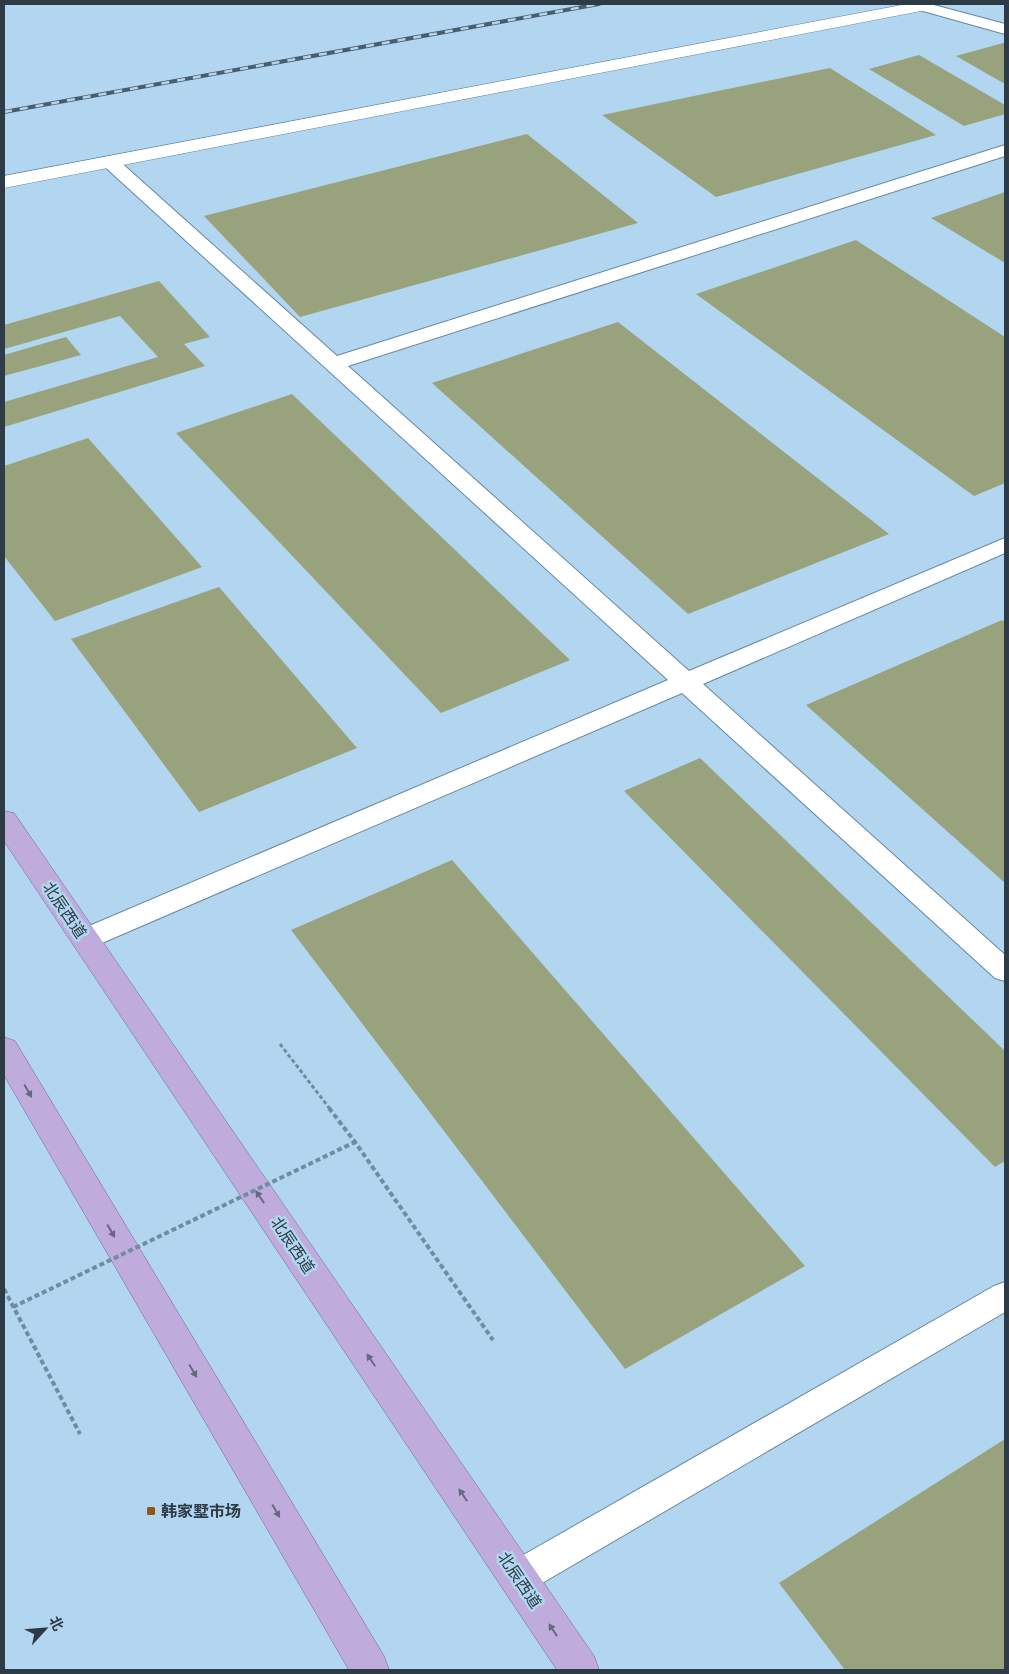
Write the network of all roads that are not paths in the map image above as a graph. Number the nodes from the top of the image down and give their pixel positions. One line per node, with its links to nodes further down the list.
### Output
1 (920, 6): 2 (lane); 4 (street)
2 (1005, 29)
3 (1005, 150): 6 (lane)
4 (111, 163): 5 (street); 6 (lane)
5 (4, 182)
6 (334, 364): 8 (lane)
7 (1005, 545): 8 (lane)
8 (685, 681): 10 (lane); 11 (lane)
9 (4, 820): 10 (main road, 北辰西道)
10 (85, 940): 14 (main road, 北辰西道, one-way to 10)
11 (1005, 971)
12 (4, 1049): 15 (main road, one-way to 15)
13 (1005, 1296): 14 (lane)
14 (519, 1577): 16 (main road, 北辰西道, one-way to 14)
15 (370, 1670)
16 (580, 1670)

